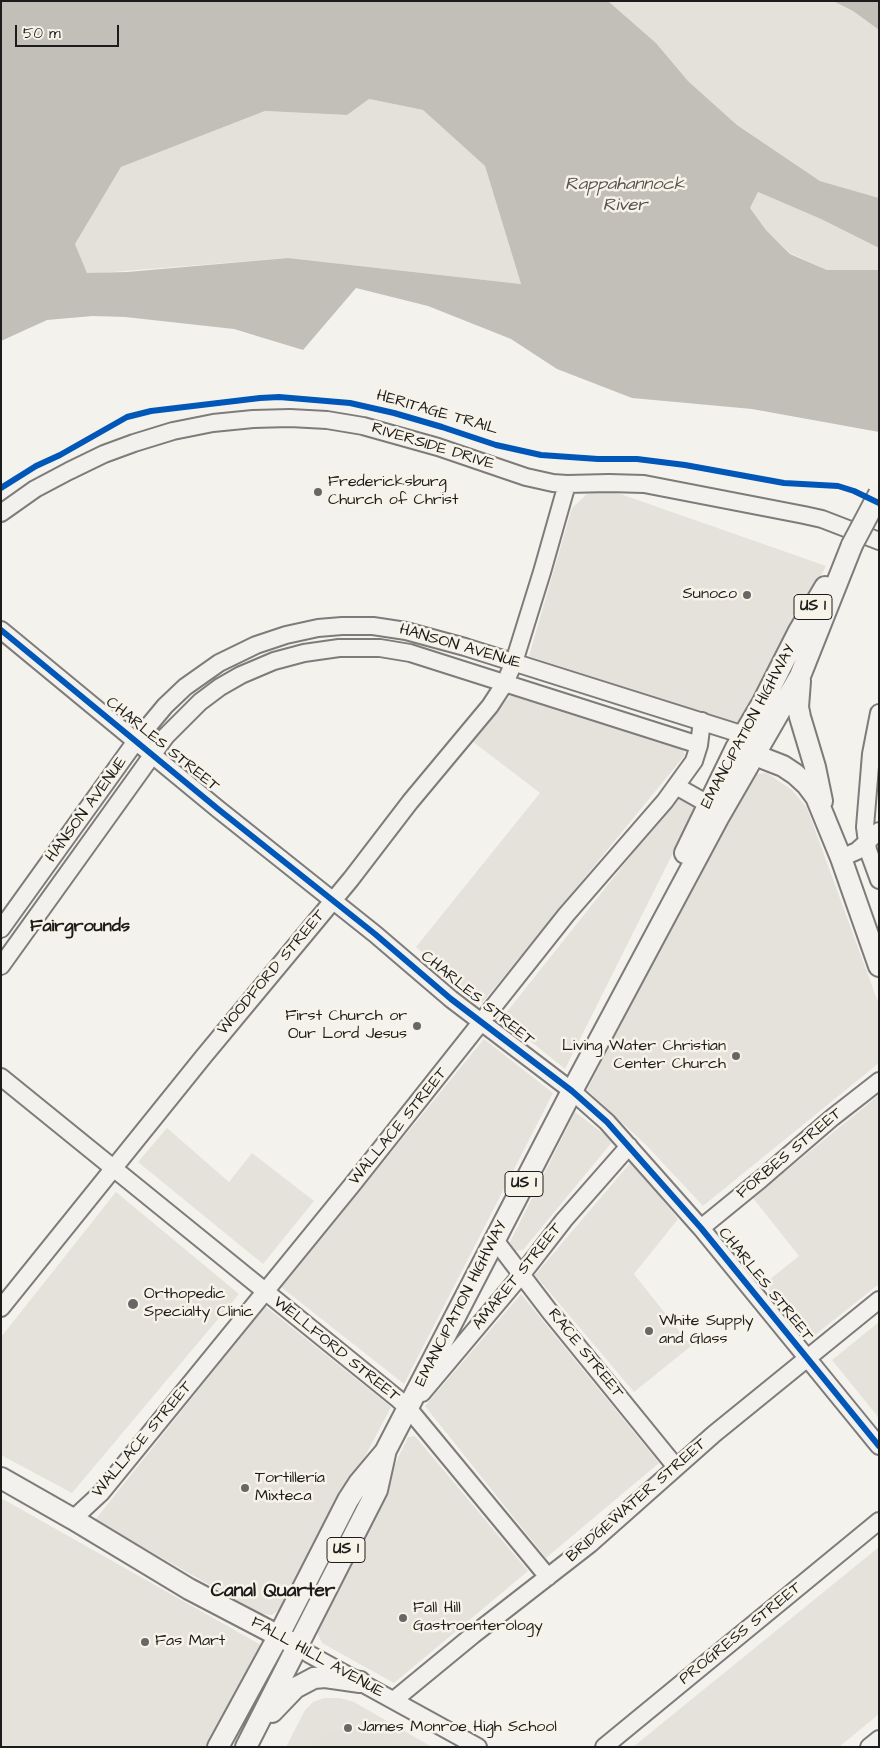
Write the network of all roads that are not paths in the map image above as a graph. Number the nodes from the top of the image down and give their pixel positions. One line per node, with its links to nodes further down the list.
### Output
1 (567, 484): 3 (street, RIVERSIDE DRIVE); 4 (street, RIVERSIDE DRIVE); 7 (street, WOODFORD STREET)
2 (879, 494): 5 (main road, EMANCIPATION HIGHWAY / US 1, bridge)
3 (1, 513)
4 (877, 540)
5 (852, 545): 8 (main road, EMANCIPATION HIGHWAY / US 1); 14 (main road, EMANCIPATION HIGHWAY / US 1)
6 (1, 630): 12 (street, CHARLES STREET)
7 (514, 662): 9 (street, WOODFORD STREET); 11 (street, HANSON AVENUE); 12 (street, HANSON AVENUE)
8 (800, 676): 14 (main road, EMANCIPATION HIGHWAY / US 1); 18 (main road)
9 (505, 682): 13 (street, HANSON AVENUE); 15 (street, HANSON AVENUE); 22 (street, WOODFORD STREET)
10 (879, 713): 19 (street)
11 (702, 722): 13 (street, WALLACE STREET); 14 (street, HANSON AVENUE)
12 (136, 741): 15 (street, CHARLES STREET); 25 (street, HANSON AVENUE)
13 (699, 745): 16 (street, WALLACE STREET)
14 (745, 746): 17 (main road, EMANCIPATION HIGHWAY / US 1); 18 (main road); 23 (main road, EMANCIPATION HIGHWAY / US 1)
15 (152, 754): 22 (street, CHARLES STREET); 26 (street, HANSON AVENUE)
16 (676, 786): 17 (street); 28 (street, WALLACE STREET)
17 (708, 804): 23 (main road, EMANCIPATION HIGHWAY / US 1)
18 (825, 816): 20 (main road)
19 (873, 836): 20 (street); 21 (street)
20 (841, 858): 24 (main road)
21 (879, 880)
22 (334, 900): 28 (street, CHARLES STREET); 33 (street, WOODFORD STREET)
23 (665, 918): 31 (main road, EMANCIPATION HIGHWAY / US 1)
24 (872, 924): 27 (main road)
25 (1, 929)
26 (1, 966)
27 (879, 966)
28 (482, 1023): 31 (street, CHARLES STREET); 37 (street, WALLACE STREET)
29 (1, 1078): 33 (street, WELLFORD STREET)
30 (879, 1081): 34 (street, FORBES STREET)
31 (572, 1091): 32 (street, CHARLES STREET); 35 (main road, EMANCIPATION HIGHWAY / US 1)
32 (629, 1146): 34 (street, CHARLES STREET); 36 (street, AMARET STREET)
33 (114, 1168): 37 (street, WELLFORD STREET); 39 (street, WOODFORD STREET)
34 (701, 1228): 40 (street, CHARLES STREET)
35 (495, 1240): 36 (street, RACE STREET); 41 (main road, EMANCIPATION HIGHWAY / US 1)
36 (522, 1274): 41 (street, AMARET STREET); 44 (street, RACE STREET)
37 (265, 1292): 41 (street, WELLFORD STREET); 46 (street, WALLACE STREET)
38 (879, 1300): 40 (street, BRIDGEWATER STREET)
39 (1, 1308)
40 (807, 1358): 42 (street, CHARLES STREET); 44 (street, BRIDGEWATER STREET)
41 (408, 1408): 43 (main road, EMANCIPATION HIGHWAY / US 1); 48 (street, WELLFORD STREET)
42 (879, 1446)
43 (385, 1452): 49 (main road, EMANCIPATION HIGHWAY / US 1); 50 (main road, EMANCIPATION HIGHWAY / US 1)
44 (676, 1467): 48 (street, BRIDGEWATER STREET)
45 (1, 1478): 46 (main road, FALL HILL AVENUE)
46 (73, 1519): 49 (main road, FALL HILL AVENUE)
47 (879, 1521): 57 (street, PROGRESS STREET)
48 (548, 1577): 52 (street, BRIDGEWATER STREET)
49 (278, 1637): 50 (main road, FALL HILL AVENUE); 55 (main road, EMANCIPATION HIGHWAY / US 1)
50 (298, 1646): 51 (street, FALL HILL AVENUE); 54 (main road, EMANCIPATION HIGHWAY / US 1)
51 (360, 1682): 52 (street, FALL HILL AVENUE); 54 (main road)
52 (394, 1700): 56 (street, FALL HILL AVENUE)
53 (879, 1739): 58 (street)
54 (249, 1741)
55 (218, 1747)
56 (478, 1747)
57 (604, 1747)
58 (869, 1747)

